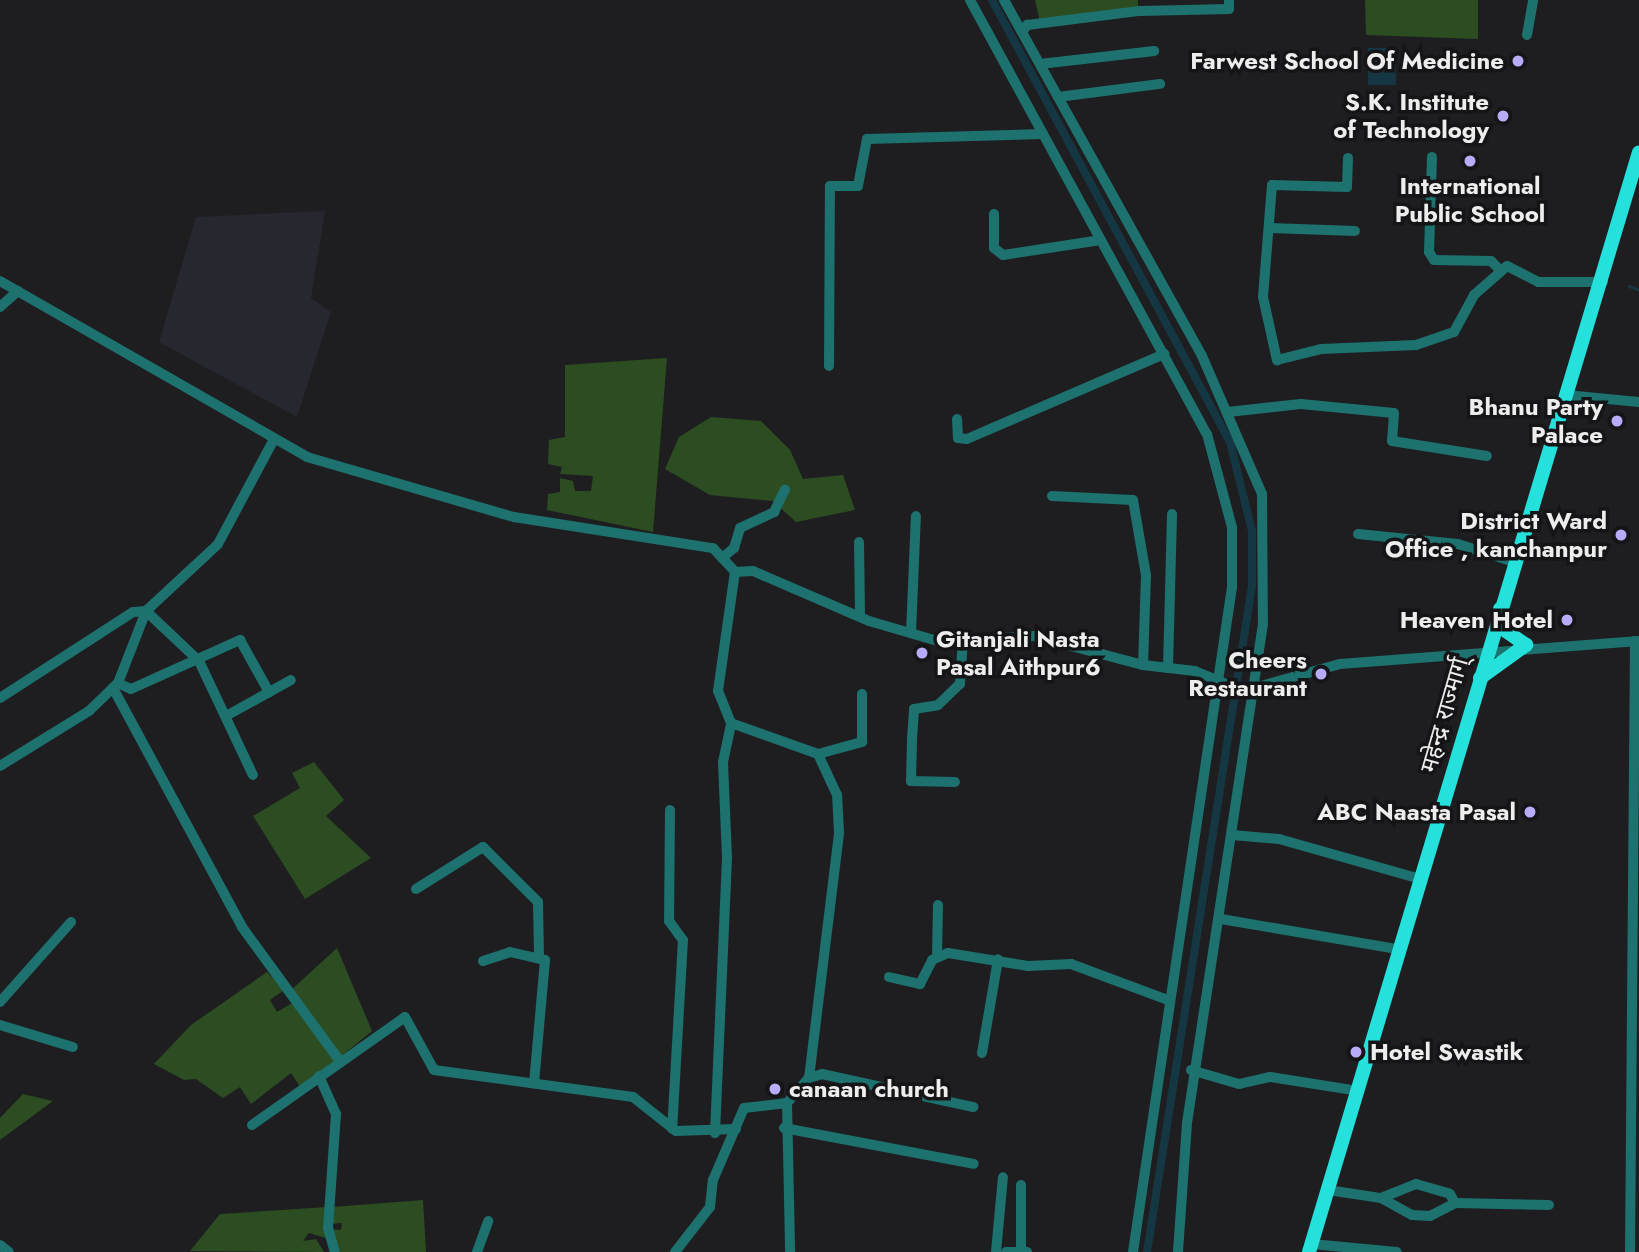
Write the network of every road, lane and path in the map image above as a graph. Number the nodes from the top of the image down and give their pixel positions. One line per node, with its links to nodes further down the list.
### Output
1 (970, 0): 11 (street)
2 (1004, 0): 5 (street)
3 (1229, 0): 5 (street)
4 (1533, 0): 6 (street)
5 (1022, 32): 8 (street)
6 (1527, 35)
7 (1154, 51): 8 (street)
8 (1040, 64): 10 (street)
9 (1160, 84): 10 (street)
10 (1058, 97): 28 (street)
11 (1043, 134): 18 (street); 25 (street)
12 (1639, 152): 21 (highway, महेन्द्र राज्मार्ग्)
13 (1432, 157): 19 (street)
14 (1348, 158): 16 (street)
15 (994, 214): 18 (street)
16 (1270, 229): 17 (street); 19 (street)
17 (1355, 231)
18 (1101, 240): 24 (street)
19 (1499, 269): 21 (street)
20 (0, 281): 22 (street)
21 (1602, 282): 26 (highway, महेन्द्र राज्मार्ग्)
22 (18, 291): 23 (street); 30 (street)
23 (0, 307)
24 (1164, 354): 29 (street); 54 (street)
25 (829, 366)
26 (1566, 395): 27 (street); 39 (highway, महेन्द्र राज्मार्ग्)
27 (1639, 401)
28 (1228, 412): 31 (street); 56 (street)
29 (957, 419)
30 (273, 441): 38 (street); 42 (street)
31 (1488, 456)
32 (785, 489): 38 (street)
33 (1052, 496): 50 (street)
34 (1172, 514): 51 (street)
35 (916, 516): 44 (street)
36 (1359, 534): 39 (street)
37 (859, 542): 43 (street)
38 (722, 558): 40 (street)
39 (1514, 562): 41 (highway, महेन्द्र राज्मार्ग्)
40 (735, 572): 43 (street); 61 (street)
41 (1500, 607): 47 (highway); 48 (highway, महेन्द्र राज्मार्ग्)
42 (146, 611): 49 (street); 55 (street); 59 (street)
43 (860, 617): 44 (street)
44 (911, 633): 45 (street)
45 (963, 639): 50 (street); 65 (street)
46 (1637, 641): 47 (street); 119 (street)
47 (1526, 645): 48 (street); 53 (highway)
48 (1485, 656): 53 (highway, महेन्द्र राज्मार्ग्); 56 (street)
49 (199, 661): 55 (street); 57 (street); 60 (street)
50 (1143, 665): 51 (street)
51 (1168, 668): 54 (street)
52 (291, 680): 57 (street)
53 (1477, 681): 68 (highway, महेन्द्र राज्मार्ग्)
54 (1217, 682): 56 (street); 79 (street)
55 (116, 685): 63 (street); 84 (street)
56 (1247, 690): 67 (street)
57 (269, 692): 60 (street)
58 (862, 694): 62 (street)
59 (0, 698)
60 (226, 716): 64 (street)
61 (730, 723): 62 (street); 96 (street)
62 (818, 754): 87 (street)
63 (0, 766)
64 (253, 775)
65 (955, 782)
66 (670, 810): 94 (street)
67 (1232, 835): 68 (street); 71 (street)
68 (1420, 879): 73 (highway, महेन्द्र राज्मार्ग्)
69 (415, 888): 74 (street)
70 (938, 905): 75 (street)
71 (1221, 919): 73 (street); 85 (street)
72 (71, 922): 80 (street)
73 (1397, 949): 89 (highway, महेन्द्र राज्मार्ग्)
74 (539, 953): 77 (street); 88 (street)
75 (937, 957): 76 (street); 78 (street)
76 (998, 959): 79 (street); 83 (street)
77 (482, 961)
78 (889, 978)
79 (1168, 1000): 116 (street)
80 (0, 1002)
81 (0, 1025): 82 (street)
82 (73, 1047)
83 (982, 1053)
84 (339, 1060): 86 (street); 88 (street)
85 (1194, 1072): 89 (street); 117 (street)
86 (319, 1076): 92 (street); 109 (street)
87 (808, 1078): 90 (street); 91 (street)
88 (534, 1084): 94 (street)
89 (1358, 1091): 100 (highway, महेन्द्र राज्मार्ग्)
90 (787, 1103): 93 (street); 95 (street)
91 (973, 1107)
92 (253, 1125)
93 (784, 1128): 97 (street); 112 (street)
94 (672, 1129): 96 (street)
95 (736, 1129): 96 (street); 111 (street)
96 (715, 1132)
97 (974, 1164)
98 (1003, 1177): 113 (street)
99 (1021, 1185): 107 (street)
100 (1328, 1190): 101 (street); 106 (highway, महेन्द्र राज्मार्ग्)
101 (1381, 1198): 102 (street); 102 (street)
102 (1455, 1203): 103 (street)
103 (1549, 1205)
104 (488, 1221): 110 (street)
105 (0, 1245): 108 (street)
106 (1311, 1248): 118 (street)
107 (1021, 1251): 114 (street); 115 (street)
108 (9, 1252)
109 (335, 1252)
110 (477, 1252)
111 (676, 1252)
112 (790, 1252)
113 (996, 1252)
114 (1006, 1252)
115 (1027, 1252)
116 (1133, 1252)
117 (1178, 1252)
118 (1397, 1252)
119 (1630, 1252)

